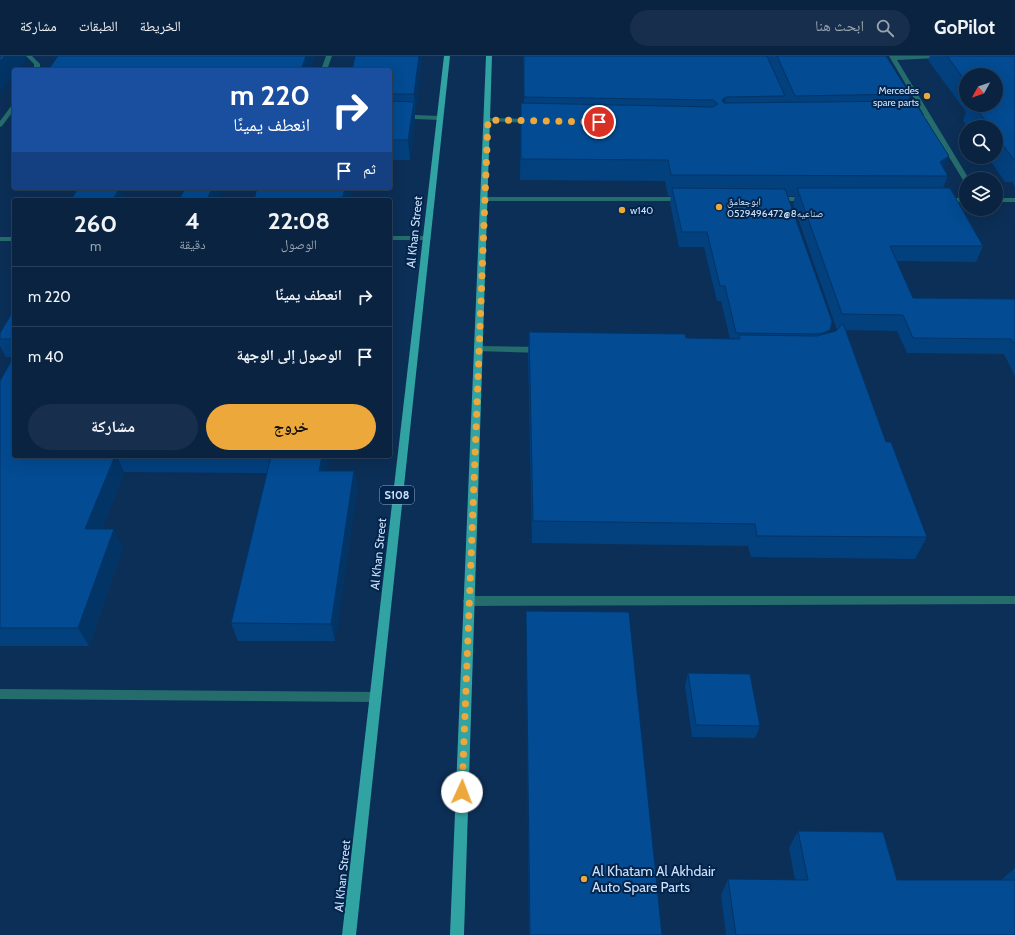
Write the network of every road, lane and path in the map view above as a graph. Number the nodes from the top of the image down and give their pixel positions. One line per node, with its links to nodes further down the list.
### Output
1 (39, 56): 6 (lane)
2 (329, 56): 9 (lane)
3 (447, 56): 13 (main road, Al Khan Street / S108)
4 (489, 56): 15 (main road)
5 (938, 56): 7 (lane)
6 (31, 57): 8 (lane)
7 (892, 57): 12 (lane)
8 (37, 68)
9 (325, 68)
10 (12, 109): 17 (lane)
11 (392, 116): 13 (lane)
12 (929, 117): 14 (lane); 18 (lane)
13 (440, 118): 28 (main road, Al Khan Street / S108)
14 (905, 118)
15 (488, 120): 16 (lane); 19 (main road)
16 (543, 121)
17 (0, 126)
18 (961, 172)
19 (484, 199): 20 (lane); 31 (main road)
20 (691, 199)
21 (770, 199): 22 (lane)
22 (818, 200)
23 (935, 200): 24 (lane)
24 (959, 200)
25 (1003, 200): 26 (lane)
26 (1015, 200)
27 (392, 238): 28 (lane)
28 (427, 238): 36 (main road, Al Khan Street / S108)
29 (0, 239): 30 (lane)
30 (12, 239)
31 (478, 349): 32 (lane); 34 (main road)
32 (549, 350)
33 (1015, 600): 34 (lane)
34 (469, 601): 38 (main road)
35 (0, 694): 36 (lane)
36 (375, 697): 37 (main road, Al Khan Street / S108)
37 (349, 935)
38 (457, 935)

